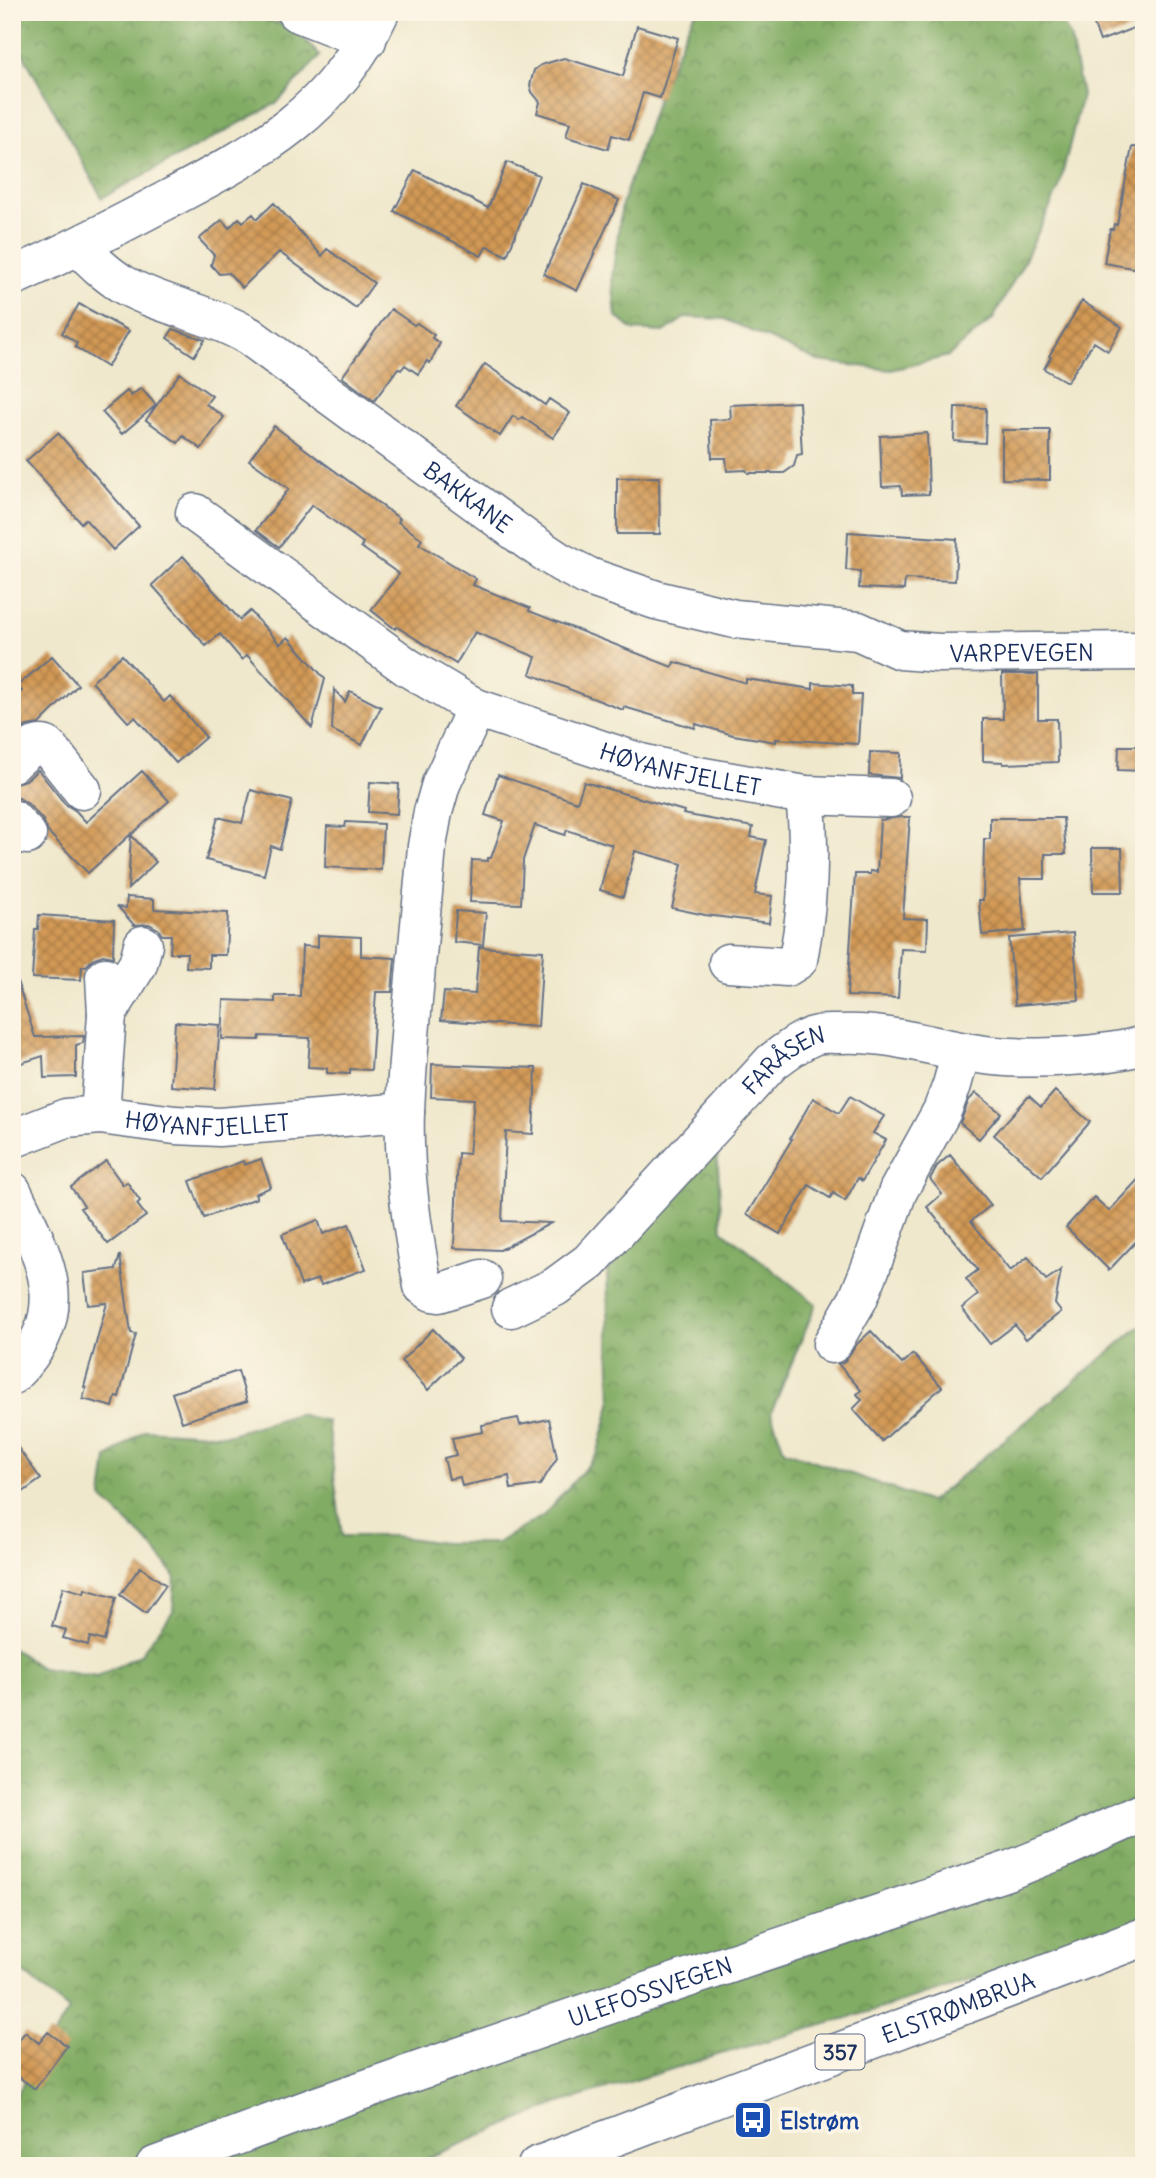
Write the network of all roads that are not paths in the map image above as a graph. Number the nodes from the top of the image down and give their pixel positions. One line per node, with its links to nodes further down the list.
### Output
1 (296, 12): 2 (street)
2 (373, 26): 3 (street)
3 (79, 247): 4 (street); 6 (street, BAKKANE)
4 (12, 277)
5 (195, 513): 8 (street, HØYANFJELLET)
6 (900, 650): 7 (street, VARPEVEGEN)
7 (1144, 651)
8 (476, 708): 11 (street, HØYANFJELLET); 17 (street)
9 (12, 763): 10 (street)
10 (82, 790)
11 (805, 795): 12 (street, HØYANFJELLET); 14 (street)
12 (891, 798)
13 (143, 945): 18 (street)
14 (728, 963)
15 (1144, 1045): 16 (street, FARÅSEN)
16 (961, 1052): 22 (street, FARÅSEN); 23 (street)
17 (405, 1112): 18 (street, HØYANFJELLET); 21 (street)
18 (100, 1115): 19 (street, HØYANFJELLET)
19 (12, 1139)
20 (12, 1191): 24 (street)
21 (482, 1279)
22 (511, 1308)
23 (832, 1344)
24 (12, 1375)
25 (1144, 1812): 27 (street, ULEFOSSVEGEN)
26 (1144, 1937): 28 (street, ELSTRØMBRUA / 357)
27 (155, 2166)
28 (537, 2166)

